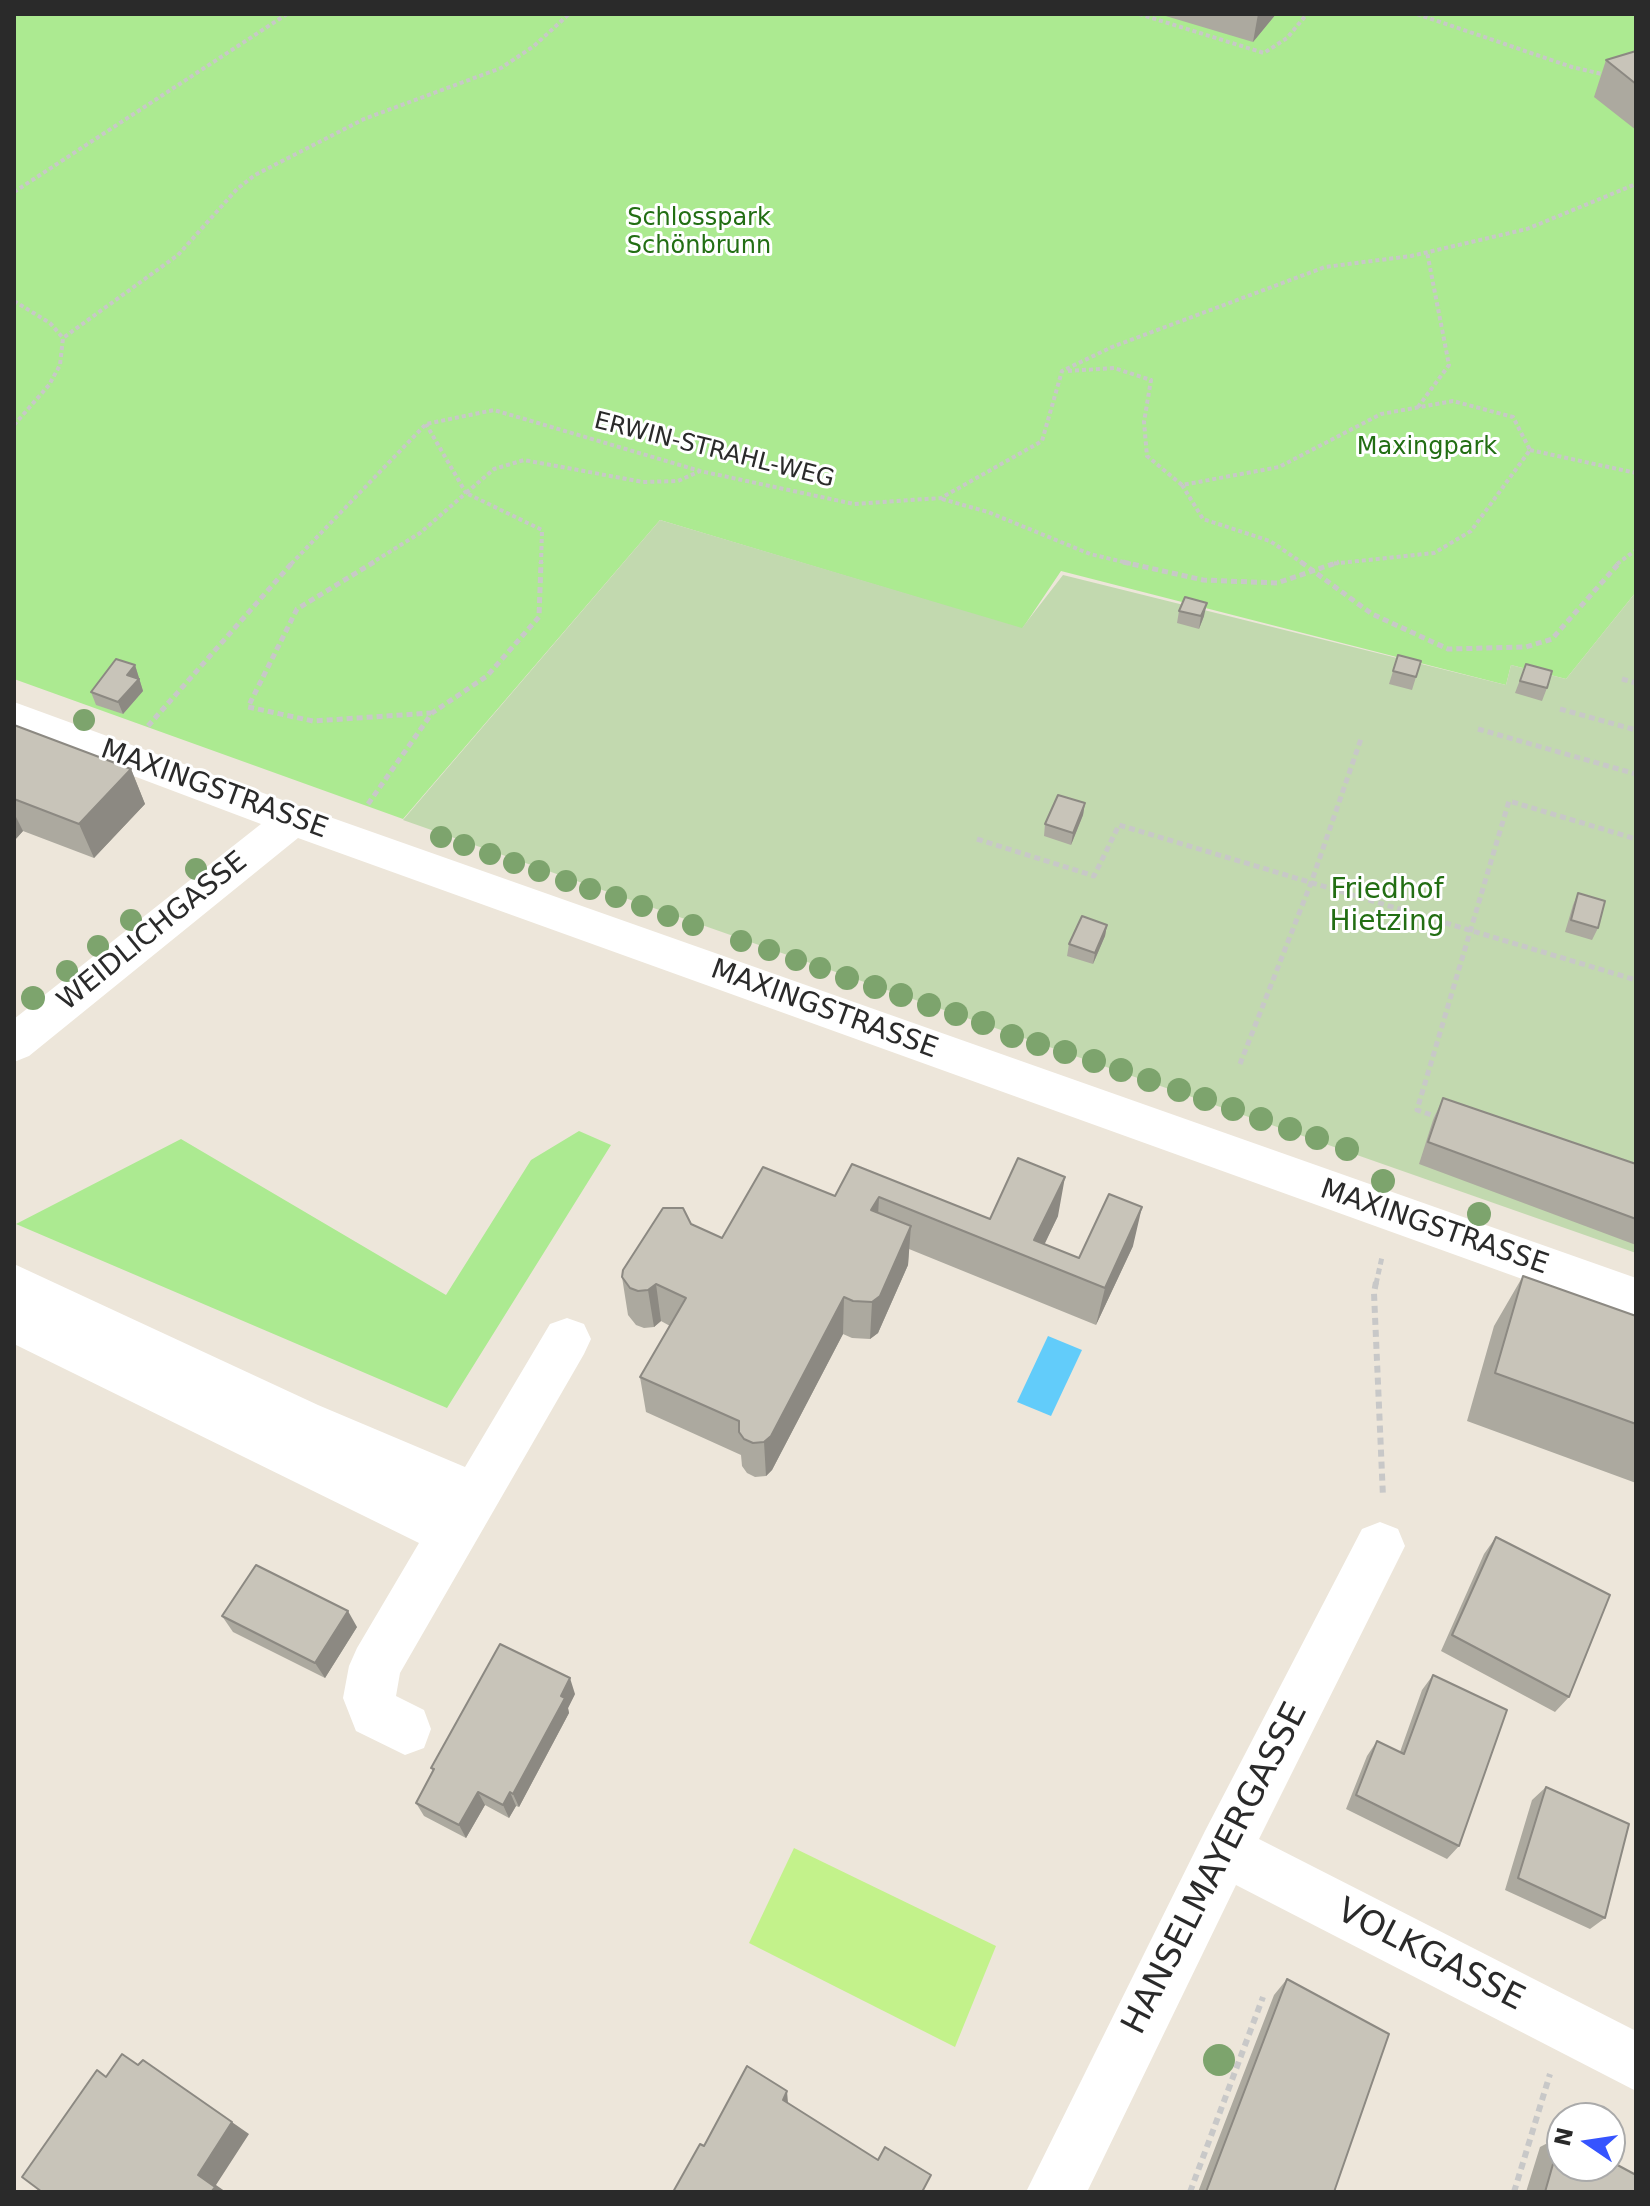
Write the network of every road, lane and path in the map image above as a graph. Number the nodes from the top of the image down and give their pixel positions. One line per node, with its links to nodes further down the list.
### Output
1 (287, 14): 8 (path)
2 (569, 14): 11 (path)
3 (1139, 14): 4 (path)
4 (1307, 14)
5 (1417, 14): 6 (path)
6 (1613, 73)
7 (1636, 186): 9 (path)
8 (14, 192)
9 (1427, 252): 12 (path); 13 (path)
10 (14, 301): 11 (path)
11 (63, 338): 15 (path)
12 (1062, 371): 19 (path); 21 (path, ERWIN-STRAHL-WEG)
13 (1417, 407): 16 (path); 19 (path)
14 (426, 424): 17 (path, ERWIN-STRAHL-WEG); 20 (path); 32 (path)
15 (14, 425)
16 (1530, 450): 18 (path); 23 (path)
17 (700, 471): 20 (path); 21 (path, ERWIN-STRAHL-WEG)
18 (1636, 473)
19 (1182, 485): 23 (path)
20 (466, 493): 27 (path); 27 (path)
21 (941, 498): 23 (path)
22 (1636, 550): 23 (path)
23 (1314, 570)
24 (1622, 679): 25 (path)
25 (1636, 683)
26 (1560, 709): 30 (path)
27 (432, 713): 35 (path)
28 (14, 716): 32 (street, MAXINGSTRASSE)
29 (1478, 729): 33 (path)
30 (1636, 730)
31 (1362, 736): 38 (path)
32 (121, 757): 34 (street, MAXINGSTRASSE)
33 (1636, 774)
34 (293, 820): 35 (street, MAXINGSTRASSE); 41 (street, WEIDLICHGASSE)
35 (346, 839): 46 (street, MAXINGSTRASSE)
36 (977, 839): 38 (path)
37 (1636, 839): 39 (path)
38 (1311, 883): 39 (path); 42 (path)
39 (1468, 930): 40 (path); 43 (path)
40 (1636, 980)
41 (14, 1044)
42 (1240, 1064)
43 (1446, 1120)
44 (1383, 1253): 50 (path)
45 (14, 1284): 49 (street)
46 (1636, 1299)
47 (14, 1321): 49 (street)
48 (567, 1339): 49 (street)
49 (463, 1514): 51 (street)
50 (1380, 1546): 52 (street, HANSELMAYERGASSE)
51 (405, 1729)
52 (1224, 1850): 54 (street, VOLKGASSE); 56 (street, HANSELMAYERGASSE)
53 (1263, 1997): 57 (path)
54 (1636, 2062)
55 (1541, 2105): 58 (path)
56 (1056, 2192)
57 (1190, 2192)
58 (1514, 2192)

